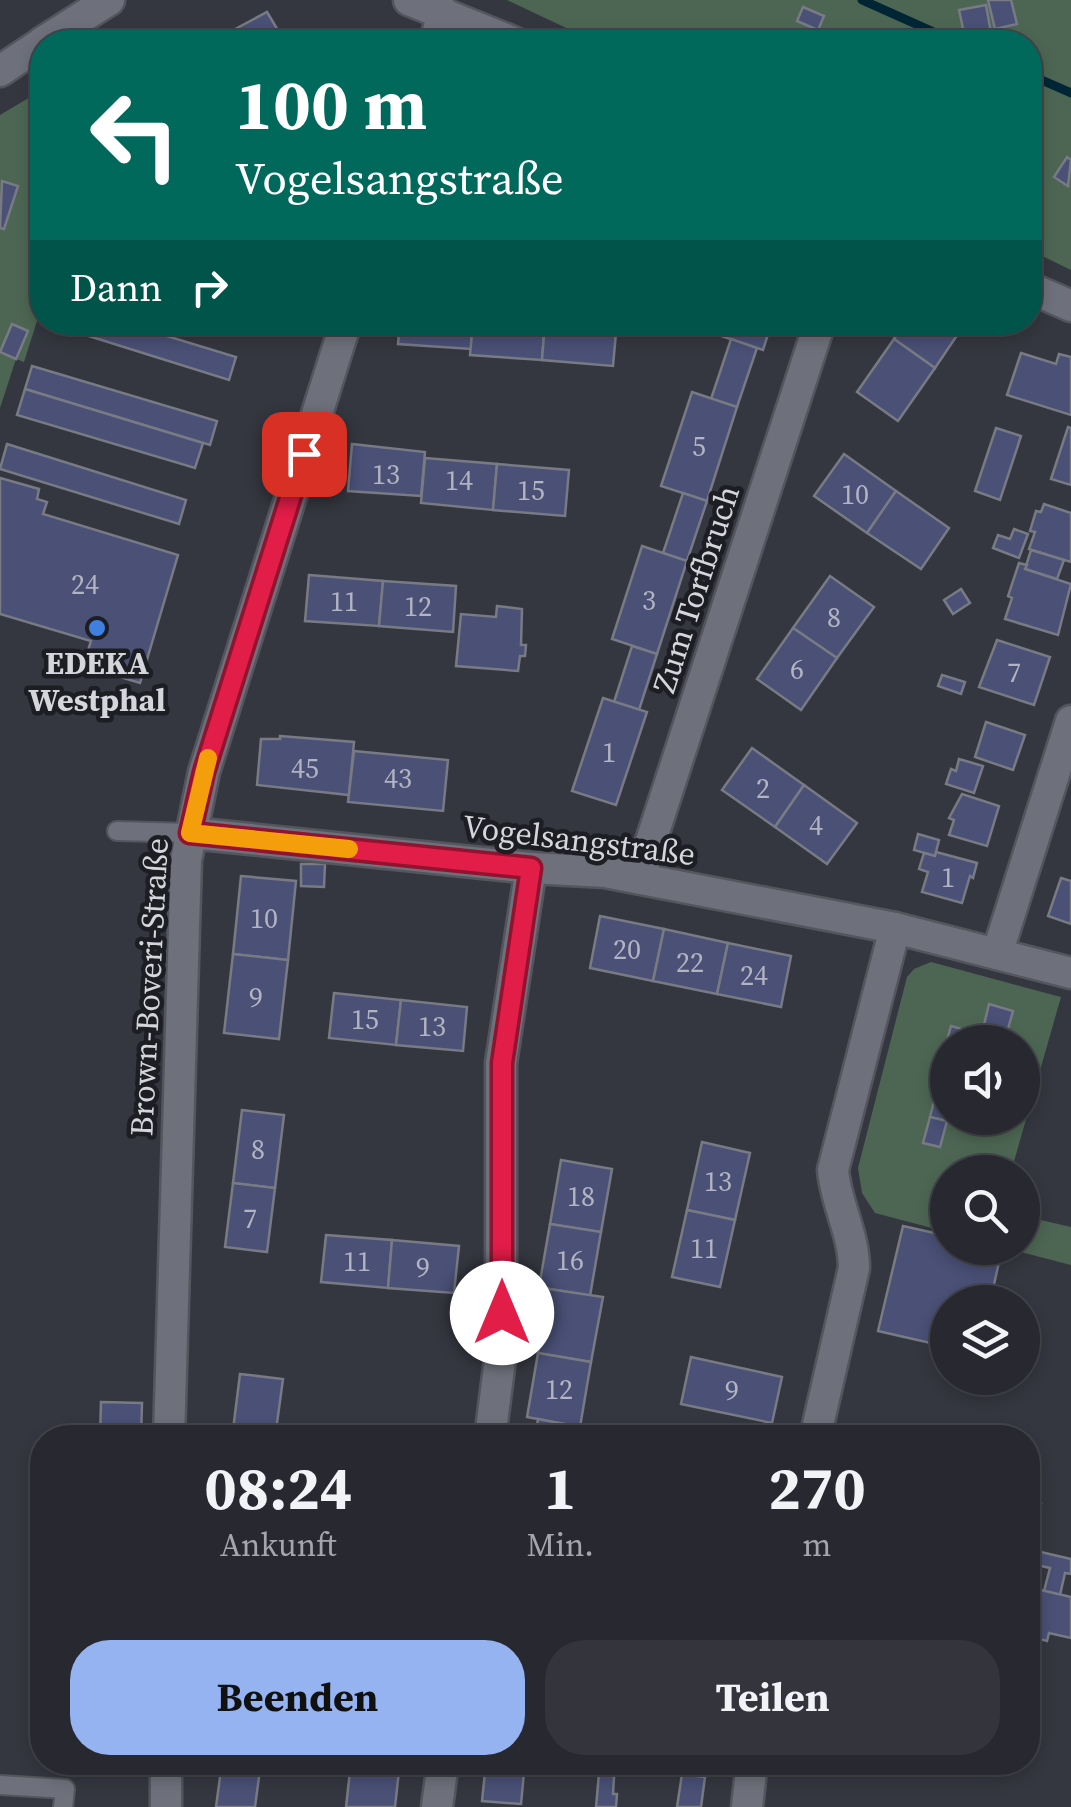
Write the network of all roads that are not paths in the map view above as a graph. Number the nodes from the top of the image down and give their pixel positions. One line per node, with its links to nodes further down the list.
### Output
1 (70, 0): 5 (street)
2 (109, 0): 6 (street)
3 (408, 0): 4 (street)
4 (443, 12): 7 (street); 8 (street)
5 (53, 30)
6 (63, 30)
7 (438, 30)
8 (486, 30)
9 (30, 51): 10 (street)
10 (0, 71)
11 (1042, 293): 12 (street)
12 (1071, 306)
13 (342, 335): 17 (street, Brown-Boveri-Straße)
14 (816, 335): 19 (street, Zum Torfbruch)
15 (1071, 721): 21 (street)
16 (117, 830): 17 (lane)
17 (190, 833): 18 (street, Vogelsangstraße); 23 (street, Brown-Boveri-Straße)
18 (531, 868): 19 (street, Vogelsangstraße); 24 (street)
19 (639, 878): 20 (street, Vogelsangstraße)
20 (895, 928): 21 (street, Vogelsangstraße); 25 (street)
21 (998, 954): 22 (street, Vogelsangstraße)
22 (1071, 972)
23 (170, 1425)
24 (492, 1425)
25 (818, 1425)
26 (166, 1775): 31 (street)
27 (441, 1775): 32 (street)
28 (751, 1775): 33 (street)
29 (0, 1785): 30 (lane)
30 (63, 1807)
31 (166, 1807)
32 (437, 1807)
33 (747, 1807)

